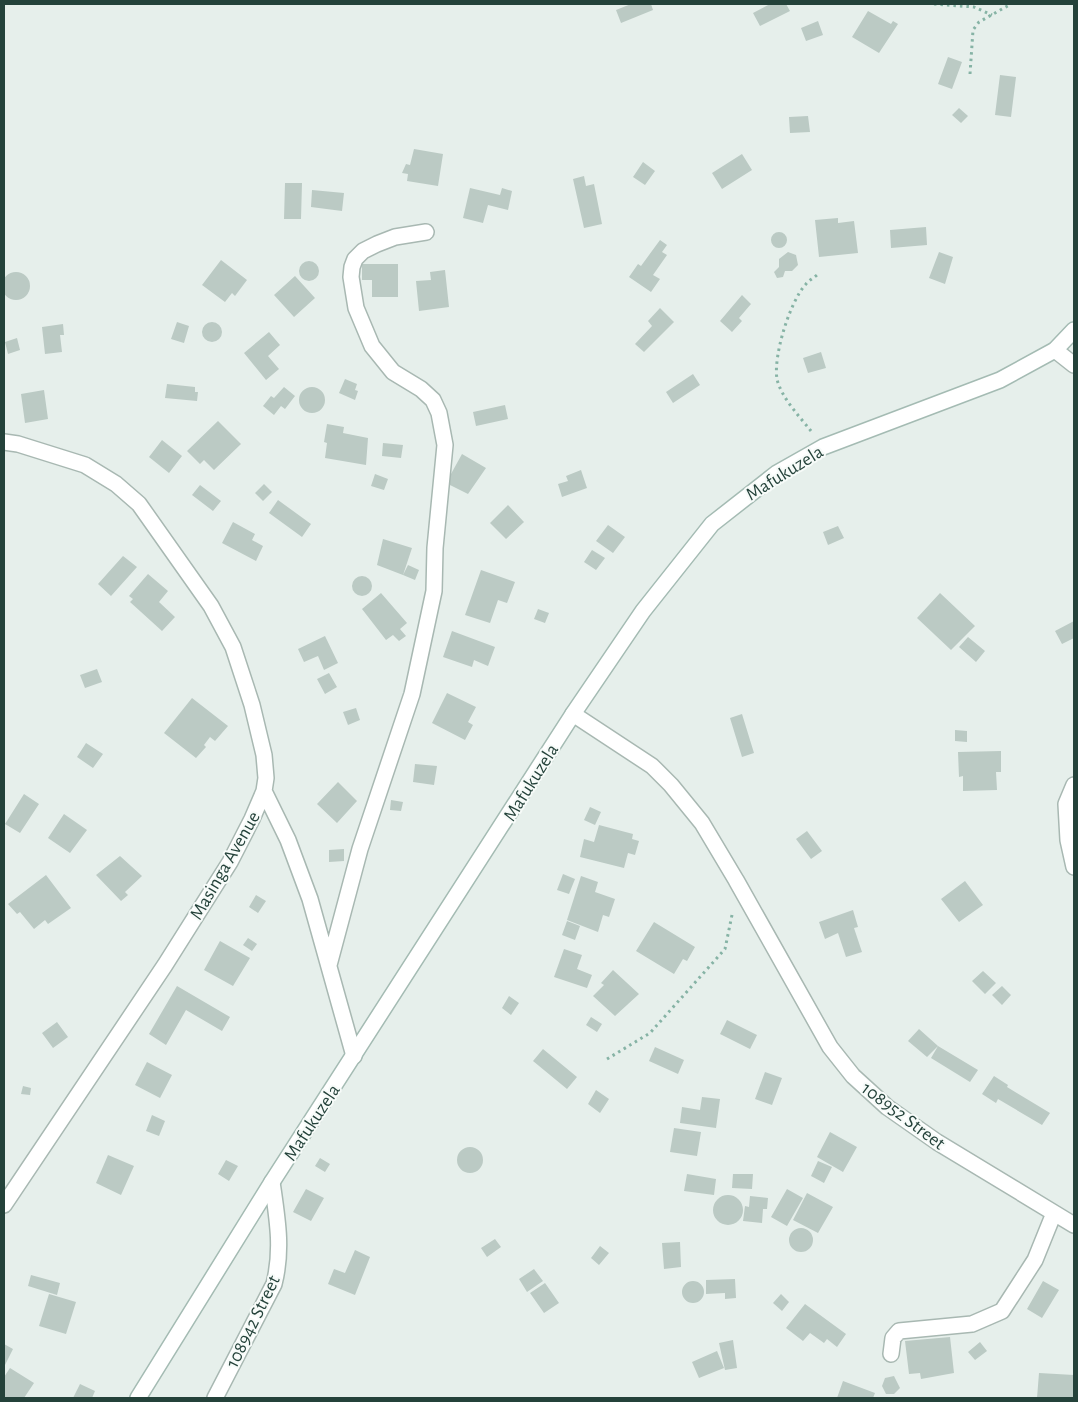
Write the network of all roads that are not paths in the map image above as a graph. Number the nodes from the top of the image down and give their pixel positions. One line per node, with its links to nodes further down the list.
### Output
1 (426, 232): 10 (street)
2 (1074, 330): 3 (street, Mafukuzela)
3 (1055, 350): 4 (street); 6 (street, Mafukuzela)
4 (1074, 365)
5 (4, 442): 8 (street, Masinga Avenue)
6 (573, 714): 11 (street, Mafukuzela); 14 (street, 108952 Street)
7 (1074, 785): 9 (street)
8 (264, 791): 10 (street); 13 (street, Masinga Avenue)
9 (1074, 867)
10 (329, 965): 11 (street)
11 (354, 1056): 12 (street, Mafukuzela)
12 (272, 1182): 17 (street, Mafukuzela); 18 (street, 108942 Street)
13 (4, 1205)
14 (1054, 1214): 15 (street, 108952 Street); 16 (street)
15 (1074, 1225)
16 (891, 1354)
17 (138, 1398)
18 (215, 1398)

